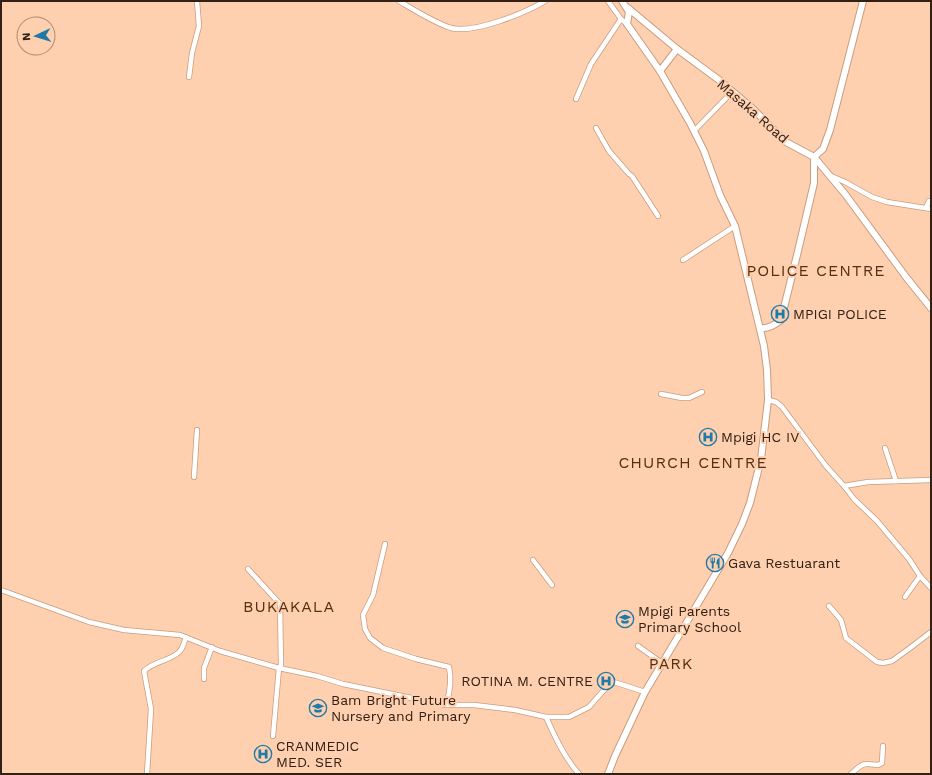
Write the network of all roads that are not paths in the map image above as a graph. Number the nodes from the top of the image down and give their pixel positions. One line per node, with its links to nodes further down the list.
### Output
1 (197, 1): 11 (street)
2 (399, 1): 3 (street)
3 (545, 1)
4 (608, 1): 7 (street)
5 (621, 1): 8 (main road); 9 (main road, Masaka Road)
6 (864, 1): 16 (main road)
7 (621, 19): 8 (street); 13 (street)
8 (627, 24): 10 (main road)
9 (677, 50): 10 (main road); 12 (main road, Masaka Road)
10 (660, 72): 15 (main road)
11 (189, 77)
12 (732, 92): 15 (street); 16 (main road, Masaka Road)
13 (576, 99)
14 (596, 128): 20 (street)
15 (694, 131): 21 (main road)
16 (814, 157): 17 (main road, Masaka Road); 24 (main road)
17 (830, 176): 19 (street); 23 (main road, Masaka Road)
18 (929, 201): 19 (street)
19 (928, 208)
20 (658, 216)
21 (735, 226): 22 (street); 24 (main road)
22 (683, 260)
23 (931, 308)
24 (760, 328): 27 (main road)
25 (702, 392): 26 (street)
26 (661, 394)
27 (768, 400): 33 (street); 47 (main road)
28 (197, 430): 30 (street)
29 (885, 448): 31 (street)
30 (194, 477)
31 (896, 480): 32 (street); 33 (street)
32 (931, 480)
33 (844, 486): 37 (street)
34 (385, 544): 51 (street)
35 (533, 560): 38 (street)
36 (248, 569): 48 (street)
37 (920, 576): 39 (street); 41 (street)
38 (552, 585)
39 (931, 588)
40 (1, 590): 44 (street)
41 (905, 597)
42 (830, 606): 43 (street)
43 (931, 632)
44 (186, 637): 46 (street); 55 (street)
45 (638, 646): 47 (street)
46 (212, 647): 48 (street); 49 (street)
47 (662, 663): 50 (main road)
48 (279, 668): 51 (street); 53 (street)
49 (204, 679)
50 (645, 692): 52 (street); 57 (main road)
51 (446, 705): 52 (street)
52 (546, 717): 56 (street)
53 (273, 736)
54 (883, 746): 58 (street)
55 (147, 774)
56 (578, 774)
57 (608, 774)
58 (851, 774)

